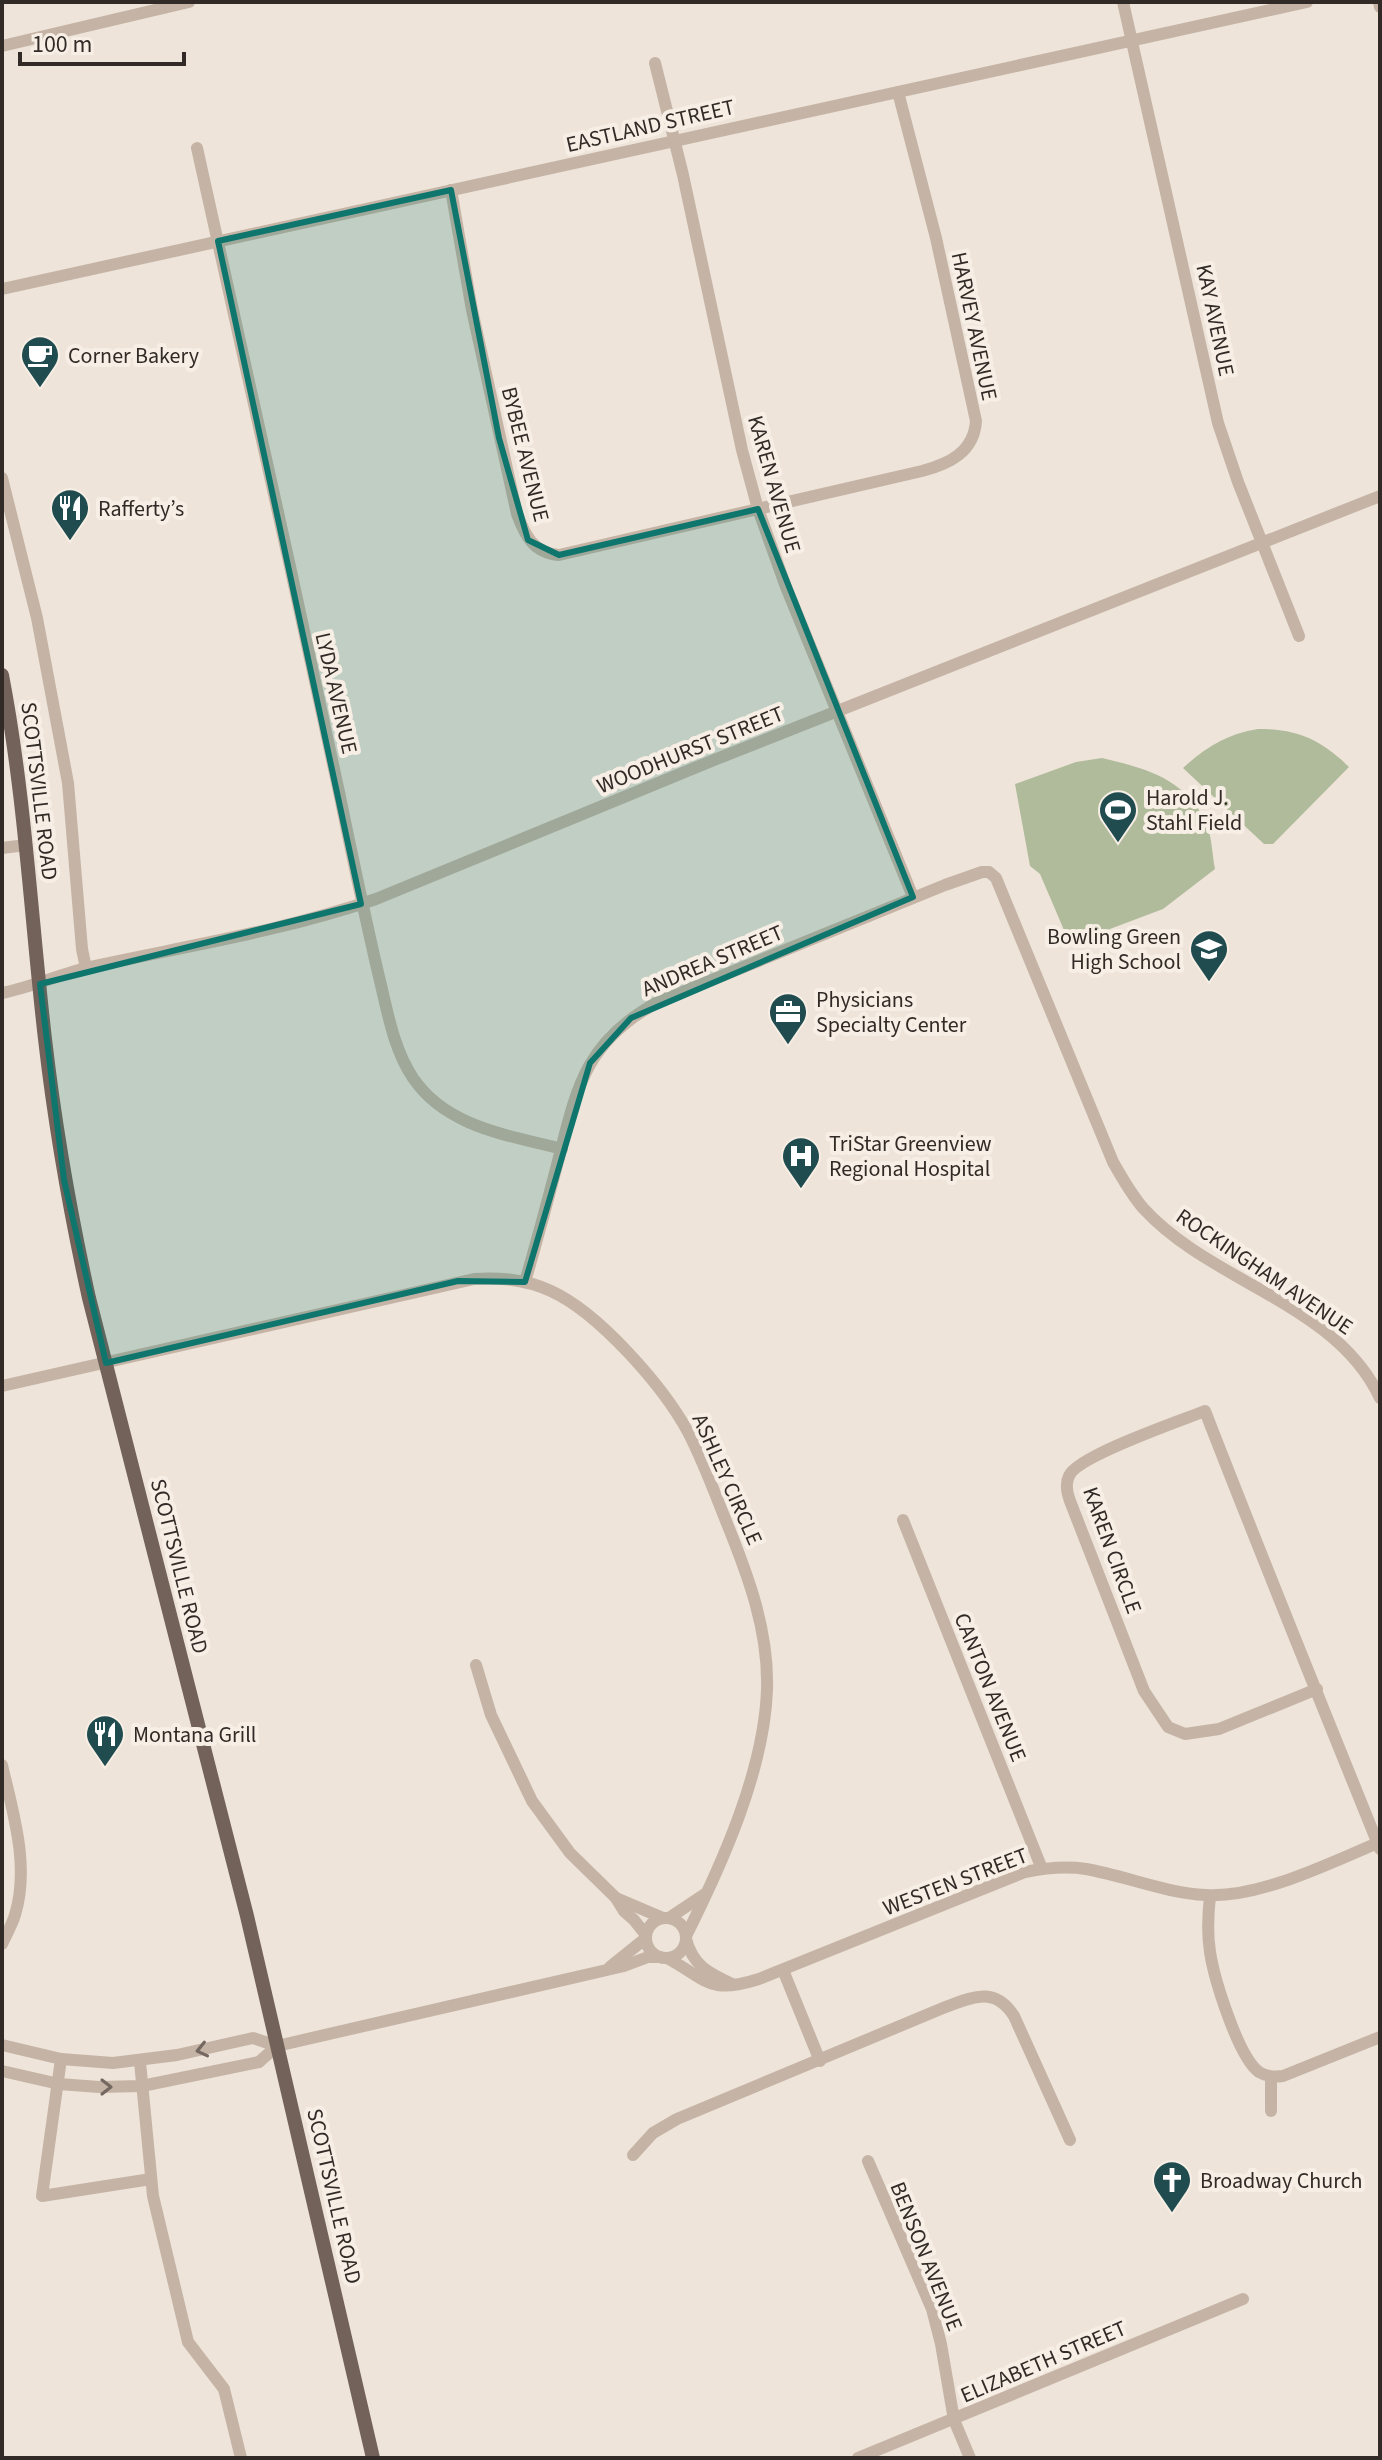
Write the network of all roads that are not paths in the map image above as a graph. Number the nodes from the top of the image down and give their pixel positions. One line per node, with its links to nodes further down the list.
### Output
1 (189, 2): 5 (street)
2 (1123, 2): 4 (street, KAY AVENUE)
3 (1307, 2): 4 (street, EASTLAND STREET)
4 (1132, 41): 7 (street, EASTLAND STREET); 16 (street, KAY AVENUE)
5 (2, 46)
6 (655, 63): 8 (street, KAREN AVENUE)
7 (898, 92): 8 (street, EASTLAND STREET); 15 (street, HARVEY AVENUE)
8 (674, 140): 10 (street, EASTLAND STREET); 15 (street, KAREN AVENUE)
9 (197, 148): 11 (street, LYDA AVENUE)
10 (451, 190): 11 (street, EASTLAND STREET); 15 (street, BYBEE AVENUE)
11 (218, 241): 12 (street, EASTLAND STREET); 24 (street, LYDA AVENUE)
12 (2, 289)
13 (2, 478): 25 (street)
14 (1380, 496): 16 (street, WOODHURST STREET)
15 (758, 509): 19 (street, KAREN AVENUE)
16 (1261, 542): 17 (street, KAY AVENUE); 19 (street, WOODHURST STREET)
17 (1299, 636)
18 (2, 675): 20 (main road, SCOTTSVILLE ROAD)
19 (837, 711): 23 (street, KAREN AVENUE); 24 (street, WOODHURST STREET)
20 (26, 845): 21 (street); 26 (main road, SCOTTSVILLE ROAD)
21 (2, 848)
22 (991, 872): 23 (street, ANDREA STREET); 32 (street, ROCKINGHAM AVENUE)
23 (913, 897): 28 (street, ANDREA STREET)
24 (361, 904): 25 (street, WOODHURST STREET); 28 (street, LYDA AVENUE)
25 (86, 968): 26 (street, WOODHURST STREET)
26 (40, 984): 27 (street, WOODHURST STREET); 30 (main road, SCOTTSVILLE ROAD)
27 (2, 993)
28 (562, 1149): 29 (street, ANDREA STREET)
29 (525, 1282): 30 (street, ASHLEY CIRCLE); 39 (street, ASHLEY CIRCLE)
30 (106, 1363): 31 (street, ASHLEY CIRCLE); 52 (main road, SCOTTSVILLE ROAD)
31 (2, 1386)
32 (1380, 1398)
33 (903, 1520): 38 (street, CANTON AVENUE)
34 (476, 1665): 41 (street)
35 (1317, 1689): 35 (street, KAREN CIRCLE); 37 (street, KAREN CIRCLE)
36 (2, 1765): 45 (street)
37 (1379, 1845): 40 (street, WESTEN STREET)
38 (1042, 1869): 40 (street, WESTEN STREET); 48 (street, WESTEN STREET)
39 (705, 1894): 42 (street); 44 (street, ASHLEY CIRCLE)
40 (1210, 1896): 57 (street)
41 (616, 1898): 42 (street); 43 (street)
42 (666, 1918): 43 (street); 44 (street)
43 (646, 1936): 46 (street); 47 (street)
44 (686, 1938): 46 (street); 49 (street)
45 (2, 1944)
46 (663, 1958): 47 (street); 49 (street, WESTEN STREET)
47 (607, 1969): 52 (street)
48 (783, 1970): 49 (street, WESTEN STREET); 54 (street)
49 (734, 1985)
50 (1380, 2037): 57 (street)
51 (2, 2045): 53 (street)
52 (277, 2046): 55 (street, one-way to 55); 59 (street); 68 (main road, SCOTTSVILLE ROAD)
53 (61, 2059): 55 (street); 58 (street)
54 (820, 2061): 61 (street); 62 (street)
55 (140, 2062): 59 (street)
56 (2, 2071): 58 (street)
57 (1271, 2077): 60 (street)
58 (59, 2084): 59 (street, one-way to 59); 64 (street)
59 (142, 2086): 64 (street)
60 (1271, 2111)
61 (1070, 2140)
62 (633, 2155)
63 (868, 2161): 66 (street, BENSON AVENUE)
64 (151, 2179): 67 (street)
65 (1243, 2299): 66 (street, ELIZABETH STREET)
66 (954, 2420): 69 (street, ELIZABETH STREET); 70 (street, BENSON AVENUE)
67 (241, 2458)
68 (373, 2458)
69 (858, 2458)
70 (970, 2458)

